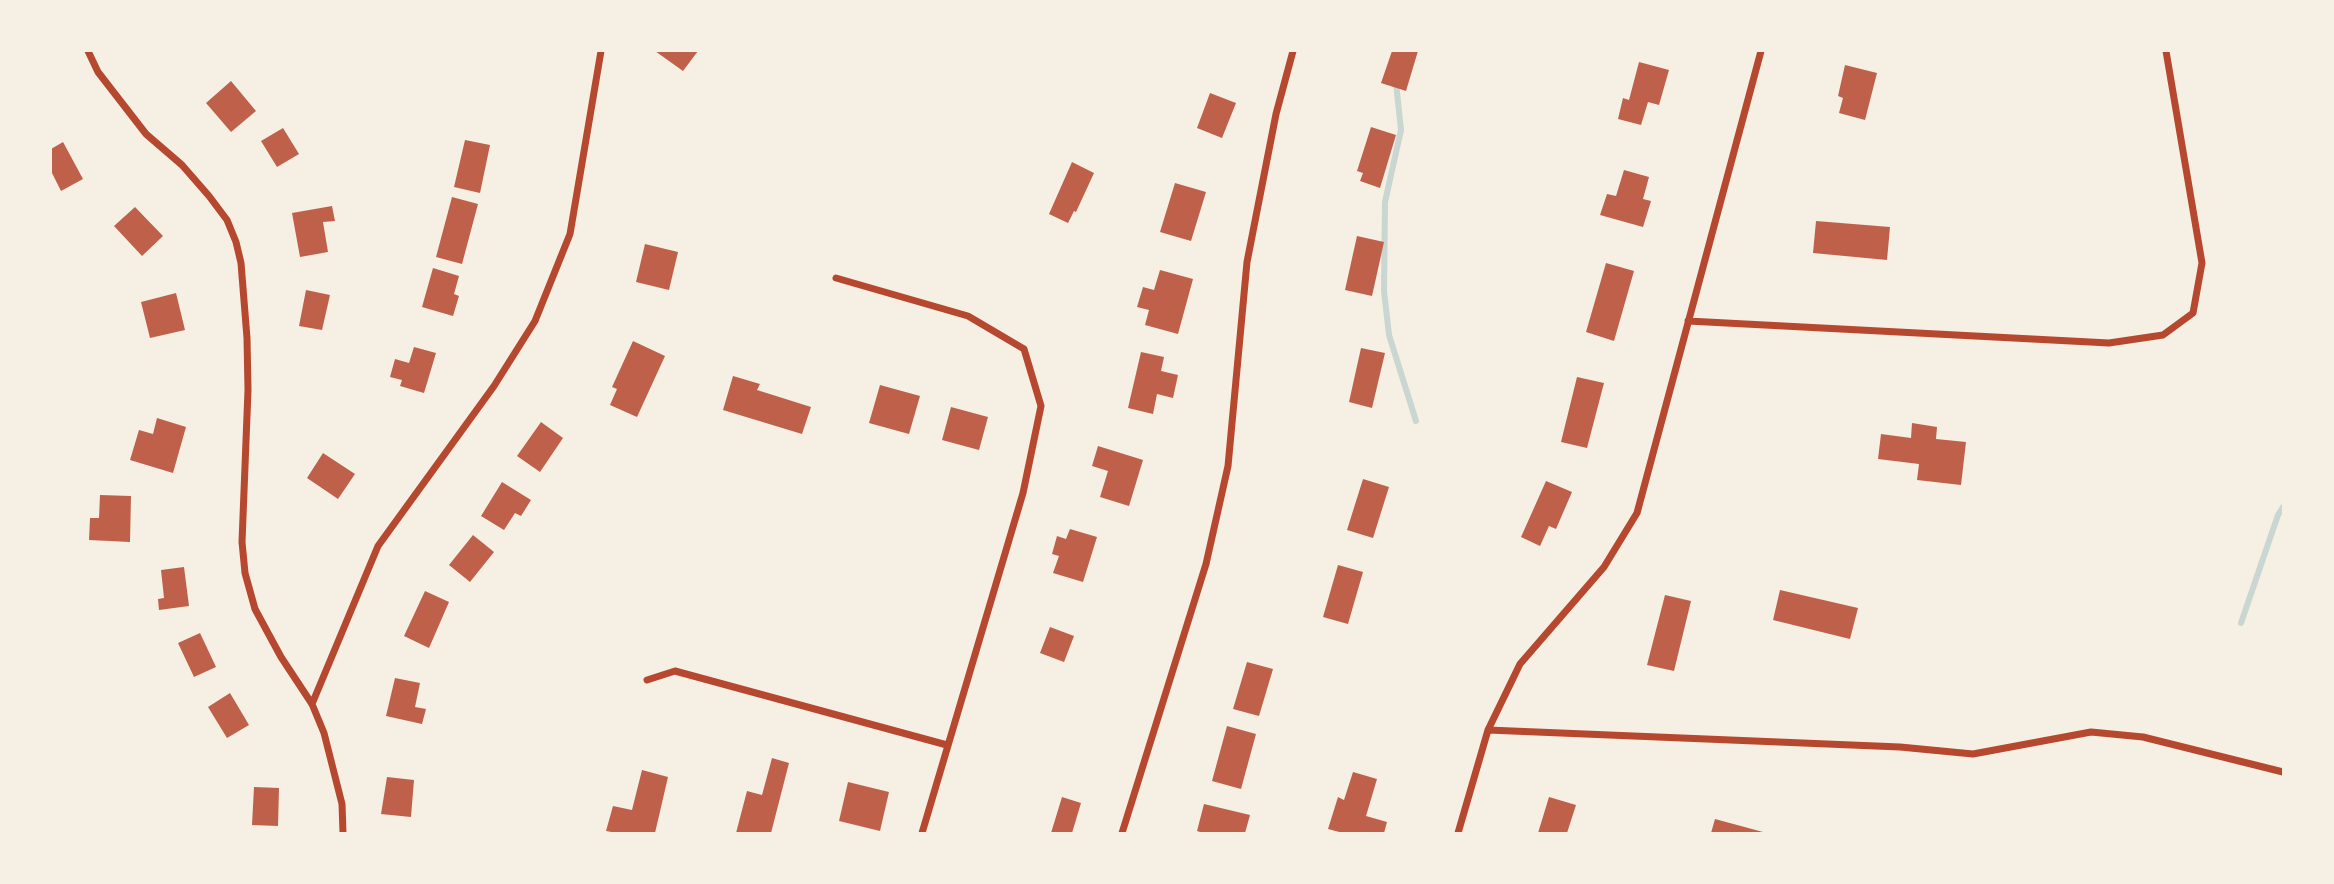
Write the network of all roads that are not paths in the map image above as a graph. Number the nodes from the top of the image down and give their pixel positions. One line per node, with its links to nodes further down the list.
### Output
1 (88, 51): 9 (street)
2 (601, 51): 9 (street)
3 (1293, 51): 15 (street)
4 (1761, 51): 7 (street)
5 (2166, 51): 7 (street)
6 (836, 278): 11 (street)
7 (1688, 321): 10 (street)
8 (648, 680): 11 (street)
9 (312, 704): 13 (street)
10 (1488, 730): 12 (street); 16 (street)
11 (947, 745): 14 (street)
12 (2283, 772)
13 (342, 833)
14 (922, 833)
15 (1122, 833)
16 (1458, 833)

